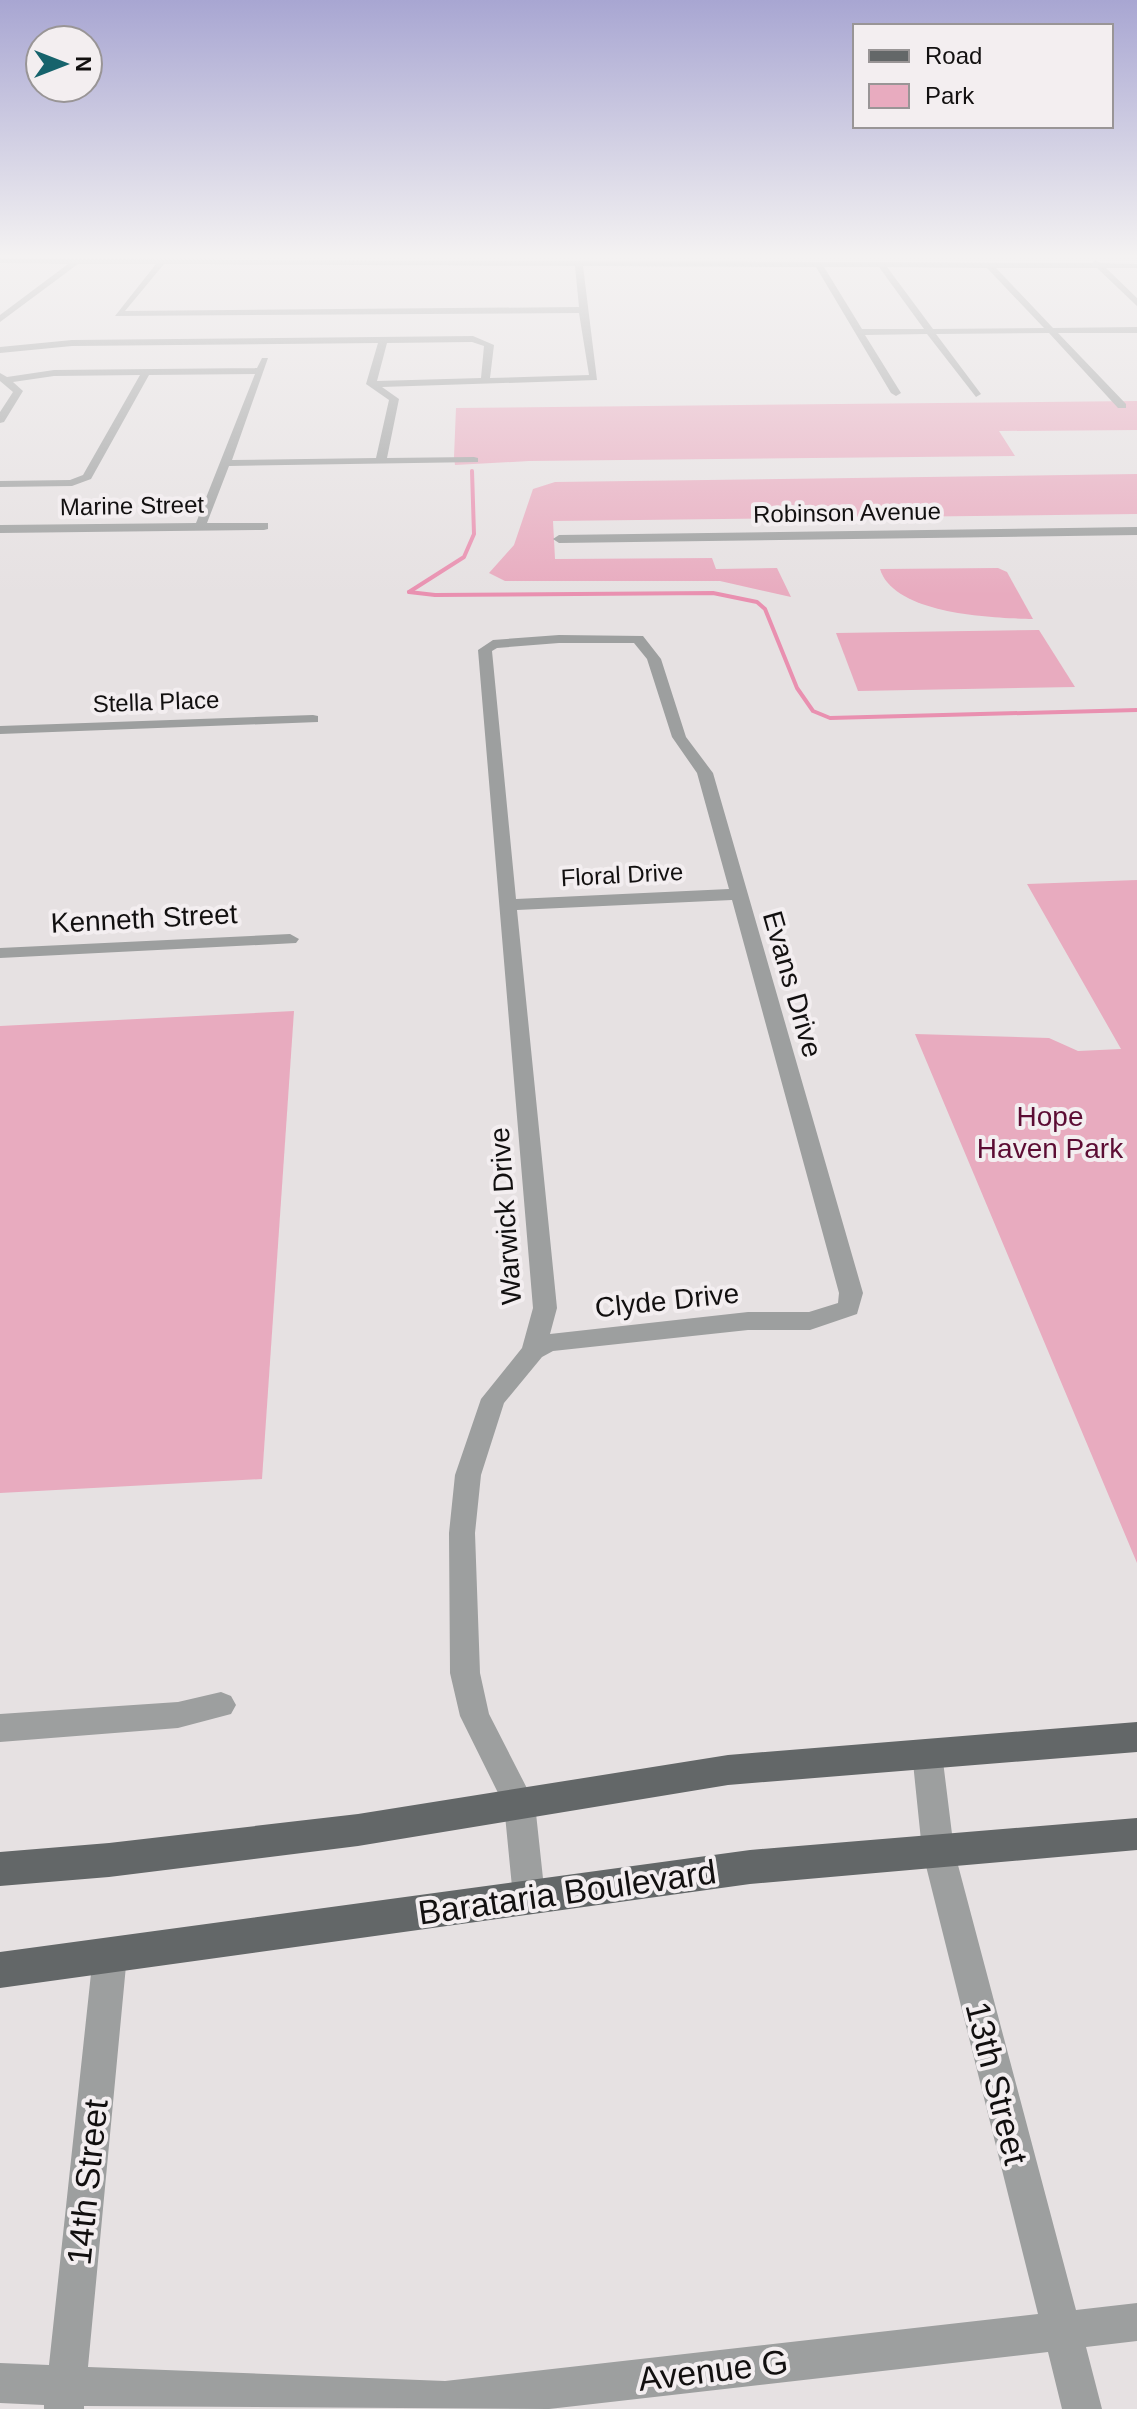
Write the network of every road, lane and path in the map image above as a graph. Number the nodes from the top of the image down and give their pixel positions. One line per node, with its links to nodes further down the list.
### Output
1 (375, 370): 11 (street)
2 (486, 370): 10 (street)
3 (593, 370): 10 (street)
4 (882, 370): 12 (street)
5 (958, 370): 13 (street)
6 (1087, 370): 14 (street)
7 (260, 371): 8 (street); 18 (street)
8 (146, 372): 9 (street); 19 (street)
9 (3, 378): 15 (street)
10 (485, 381): 11 (street)
11 (371, 384): 17 (street)
12 (896, 393)
13 (976, 394)
14 (1122, 406)
15 (0, 420)
16 (474, 460): 17 (street)
17 (381, 461): 18 (street)
18 (225, 463): 21 (street)
19 (0, 484)
20 (264, 526): 21 (street, Marine Street)
21 (200, 527): 22 (street, Marine Street)
22 (0, 529)
23 (1137, 531): 24 (street, Robinson Avenue)
24 (559, 539)
25 (488, 646): 28 (street, Evans Drive); 29 (street, Warwick Drive)
26 (313, 719): 27 (street, Stella Place)
27 (0, 730)
28 (739, 894): 29 (street, Floral Drive); 32 (street, Evans Drive)
29 (508, 905): 33 (street, Warwick Drive)
30 (290, 939): 31 (street, Kenneth Street)
31 (0, 953)
32 (810, 1321): 33 (street, Clyde Drive)
33 (533, 1351): 38 (street, Warwick Drive)
34 (221, 1705): 35 (street)
35 (0, 1728)
36 (1137, 1737): 37 (main road)
37 (927, 1753): 38 (main road); 40 (street, 13th Street)
38 (519, 1804): 41 (main road); 42 (street, Warwick Drive)
39 (1137, 1834): 40 (main road, Barataria Boulevard)
40 (938, 1850): 42 (main road, Barataria Boulevard); 46 (street, 13th Street)
41 (0, 1869)
42 (529, 1897): 43 (main road, Barataria Boulevard)
43 (110, 1955): 44 (main road, Barataria Boulevard); 48 (street, 14th Street)
44 (0, 1970)
45 (1137, 2322): 46 (street, Avenue G)
46 (1060, 2330): 48 (street, Avenue G); 49 (street, 13th Street)
47 (0, 2383): 48 (street, Avenue G)
48 (65, 2397)
49 (1082, 2409)

